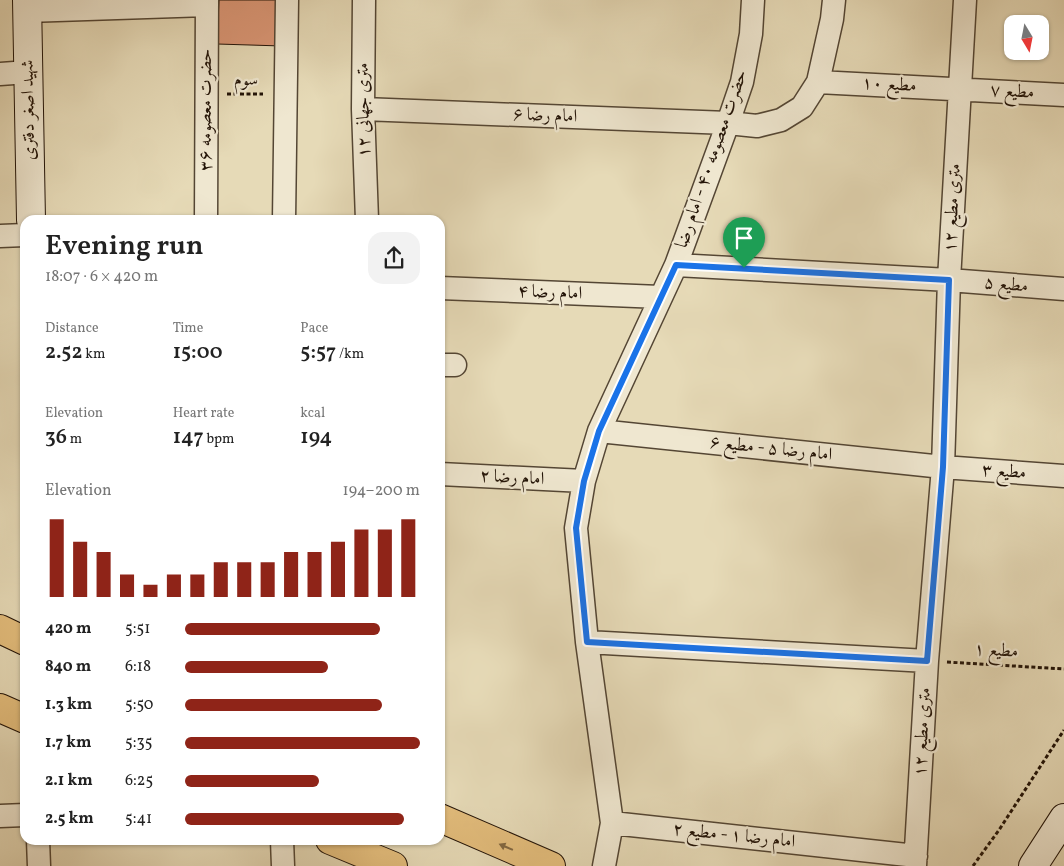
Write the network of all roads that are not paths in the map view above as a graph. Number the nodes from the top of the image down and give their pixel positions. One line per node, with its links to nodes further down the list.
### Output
1 (287, 0): 17 (street)
2 (364, 0): 13 (street, ۱۲ متری جهانی)
3 (753, 0): 14 (street, حضرت معصومه ۴۰ - امام رضا)
4 (834, 0): 10 (street)
5 (965, 0): 11 (street, ۱۲ متری مطیع)
6 (207, 3): 7 (street); 16 (street, حضرت معصومه ۳۶)
7 (27, 6): 8 (street, شهید اصغر دفتری)
8 (28, 72): 9 (street); 15 (street, شهید اصغر دفتری)
9 (0, 74)
10 (818, 82): 11 (street, مطیع ۱۰); 14 (street, امام رضا ۶)
11 (960, 89): 12 (street, مطیع ۷); 22 (street, ۱۲ متری مطیع)
12 (1064, 95)
13 (363, 108): 14 (street, امام رضا ۶); 18 (street, ۱۲ متری جهانی)
14 (728, 123): 21 (street, حضرت معصومه ۴۰ - امام رضا)
15 (31, 215)
16 (206, 215)
17 (284, 215)
18 (367, 215)
19 (20, 235): 20 (street)
20 (0, 236)
21 (676, 265): 22 (street, مطیع ۵); 25 (street, حضرت معصومه ۴۰ - امام رضا)
22 (949, 280): 24 (street, مطیع ۵); 27 (street, ۱۲ متری مطیع)
23 (445, 288): 25 (street, امام رضا ۴)
24 (1064, 289)
25 (660, 297): 26 (street, حضرت معصومه ۴۰ - امام رضا)
26 (599, 431): 27 (street, امام رضا ۵ - مطیع ۶); 30 (street, حضرت معصومه ۴۰ - امام رضا)
27 (943, 467): 29 (street, مطیع ۳); 34 (street, ۱۲ متری مطیع)
28 (445, 474): 30 (street, امام رضا ۲)
29 (1064, 476)
30 (584, 481): 33 (street, حضرت معصومه ۴۰ - امام رضا)
31 (0, 629): 32 (main road)
32 (20, 638)
33 (587, 642): 34 (street); 41 (street, حضرت معصومه ۴۰ - امام رضا)
34 (927, 661): 45 (street, ۱۲ متری مطیع)
35 (0, 708): 36 (main road)
36 (20, 716)
37 (20, 815): 38 (street)
38 (0, 816)
39 (1064, 818): 51 (street)
40 (445, 820): 49 (main road, one-way to 40)
41 (612, 823): 45 (street, امام رضا ۱ - مطیع ۲); 50 (street, حضرت معصومه ۴۰ - امام رضا)
42 (38, 845): 47 (street)
43 (282, 845): 48 (street)
44 (341, 845): 46 (main road)
45 (915, 861)
46 (384, 864)
47 (39, 866)
48 (283, 866)
49 (551, 866)
50 (604, 866)
51 (1033, 866)

